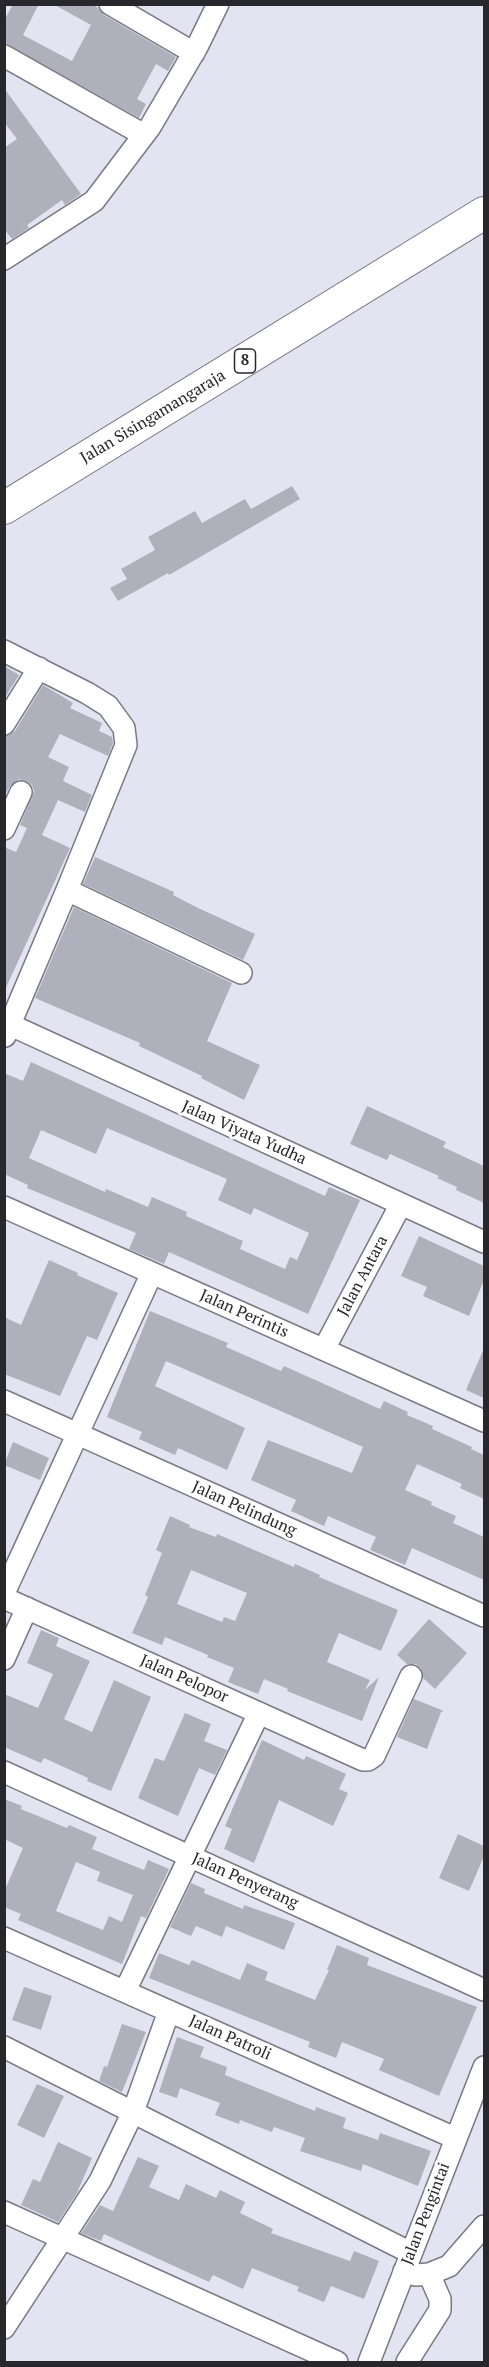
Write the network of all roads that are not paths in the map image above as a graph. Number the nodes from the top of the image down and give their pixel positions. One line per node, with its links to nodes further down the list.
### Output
1 (110, 4): 3 (street)
2 (218, 4): 3 (street)
3 (194, 53): 5 (street)
4 (4, 56): 5 (street)
5 (144, 135): 7 (street)
6 (484, 213): 8 (highway, Jalan Sisingamangaraja / 8)
7 (7, 251)
8 (4, 508)
9 (4, 651): 10 (street)
10 (39, 668): 11 (street); 14 (street)
11 (4, 724)
12 (21, 792): 13 (street)
13 (4, 829)
14 (67, 890): 15 (street); 16 (street)
15 (241, 973)
16 (6, 1027): 17 (street, Jalan Viyata Yudha)
17 (401, 1204): 19 (street, Jalan Viyata Yudha); 21 (street, Jalan Antara)
18 (4, 1207): 20 (street, Jalan Perintis)
19 (484, 1242)
20 (152, 1273): 21 (street, Jalan Perintis); 24 (street)
21 (324, 1349): 23 (street, Jalan Perintis)
22 (4, 1401): 24 (street, Jalan Pelindung)
23 (484, 1421)
24 (78, 1434): 25 (street); 28 (street, Jalan Pelindung)
25 (4, 1593)
26 (4, 1598): 27 (street, Jalan Pelopor)
27 (27, 1608): 29 (street); 31 (street, Jalan Pelopor)
28 (484, 1616)
29 (4, 1659)
30 (411, 1676): 31 (street, Jalan Pelopor)
31 (259, 1713): 33 (street)
32 (4, 1772): 33 (street, Jalan Penyerang)
33 (190, 1856): 35 (street, Jalan Penyerang); 36 (street)
34 (4, 1938): 36 (street, Jalan Patroli)
35 (484, 1990)
36 (125, 1991): 37 (street, Jalan Patroli)
37 (169, 2011): 40 (street); 41 (street, Jalan Patroli)
38 (4, 2047): 40 (street)
39 (484, 2067): 41 (street, Jalan Pengintai)
40 (133, 2112): 44 (street); 45 (street)
41 (456, 2138): 45 (street, Jalan Pengintai)
42 (4, 2212): 44 (street)
43 (484, 2226): 46 (street)
44 (61, 2237): 47 (street); 48 (street)
45 (407, 2262): 46 (street); 49 (street, Jalan Pengintai)
46 (429, 2274): 50 (street)
47 (4, 2328)
48 (337, 2362)
49 (369, 2362)
50 (406, 2362)

